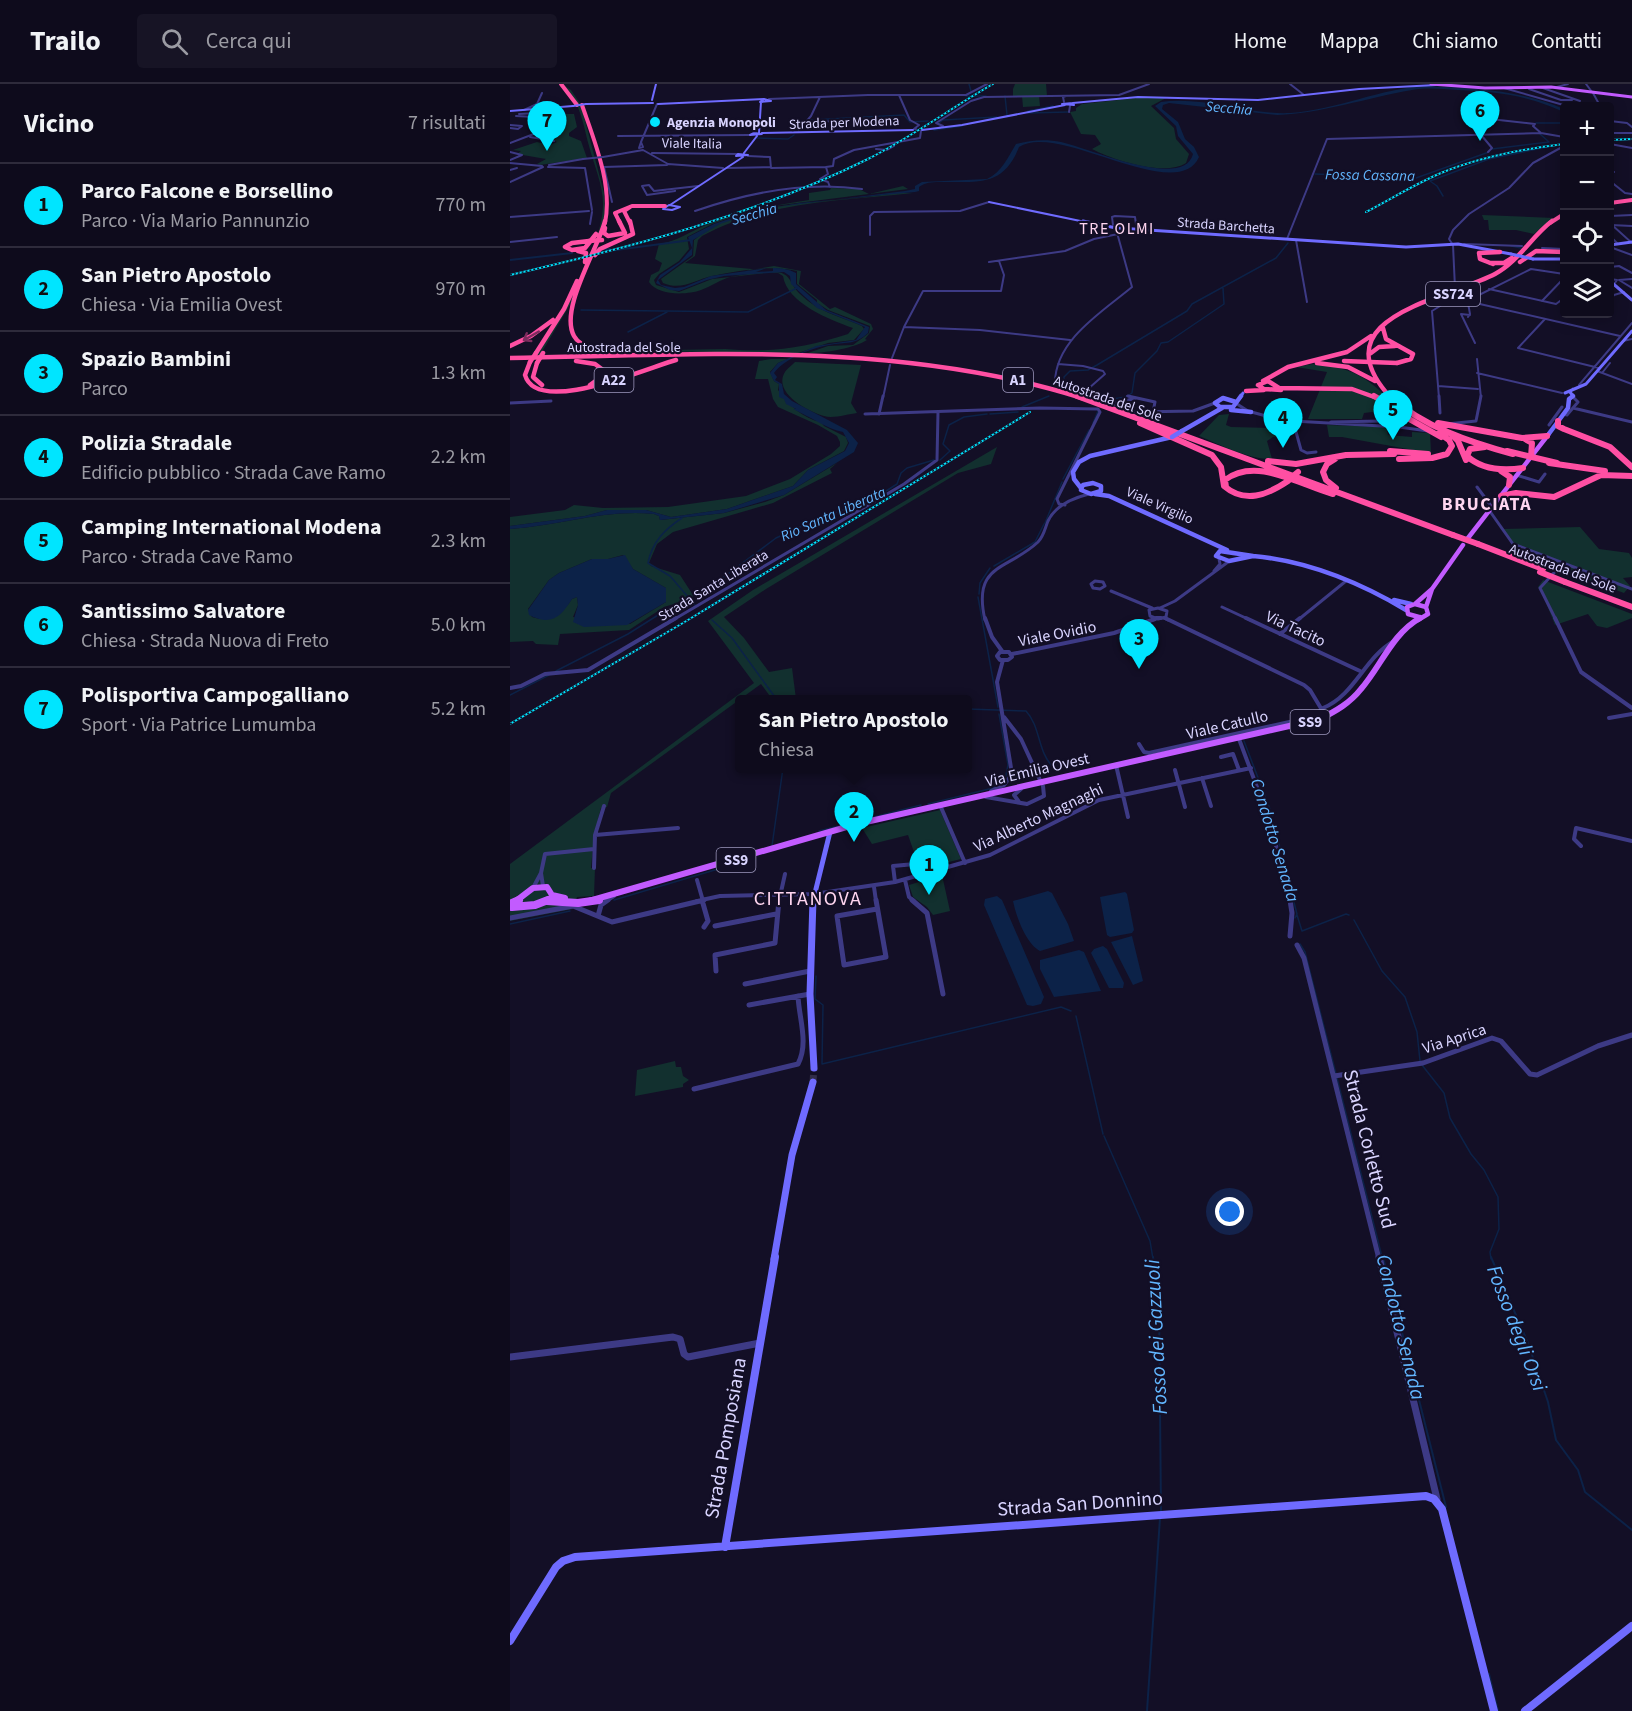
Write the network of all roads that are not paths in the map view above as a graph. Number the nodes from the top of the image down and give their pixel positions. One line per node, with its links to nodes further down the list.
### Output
1 (561, 84): 38 (highway)
2 (566, 84): 38 (highway)
3 (656, 84): 34 (street)
4 (987, 84): 21 (street)
5 (1149, 84): 23 (street)
6 (1290, 84): 24 (street)
7 (1420, 84): 11 (street)
8 (1431, 84): 9 (main road)
9 (1441, 84): 11 (street); 14 (main road); 15 (main road)
10 (1586, 84): 33 (street)
11 (1413, 85): 24 (street)
12 (1565, 85): 14 (street); 17 (street)
13 (1080, 87): 23 (street)
14 (1549, 87): 17 (main road)
15 (1513, 89): 16 (street); 20 (main road); 37 (street)
16 (1529, 89): 28 (street); 28 (street)
17 (1577, 90): 20 (main road)
18 (541, 94): 41 (street)
19 (994, 94): 22 (street)
20 (1607, 94): 27 (main road)
21 (899, 95): 26 (street); 55 (street)
22 (999, 95): 25 (street); 56 (street)
23 (1080, 95): 25 (street)
24 (1305, 95): 36 (street)
25 (1066, 96): 36 (street)
26 (820, 97): 30 (street); 47 (street)
27 (1632, 97)
28 (1574, 99): 32 (street)
29 (743, 100): 31 (street); 34 (street); 35 (street)
30 (770, 100): 31 (street)
31 (765, 101): 35 (street)
32 (1578, 102)
33 (1599, 102)
34 (655, 103): 38 (street); 62 (street)
35 (760, 103): 57 (street)
36 (1065, 103): 42 (street); 56 (street)
37 (1560, 104)
38 (580, 105): 41 (street); 49 (highway); 111 (highway)
39 (1473, 110): 58 (street)
40 (511, 111): 41 (street)
41 (523, 112): 43 (street); 45 (street); 46 (street)
42 (1069, 112)
43 (510, 116)
44 (875, 120): 47 (street)
45 (529, 121)
46 (545, 122)
47 (807, 122): 54 (street)
48 (1614, 122): 51 (street)
49 (582, 123)
50 (523, 125): 52 (street)
51 (1631, 125)
52 (510, 127)
53 (552, 127): 66 (street)
54 (799, 130)
55 (914, 130): 57 (street, Strada per Modena)
56 (922, 130): 85 (street)
57 (759, 133): 63 (street); 63 (street, Strada per Modena)
58 (1541, 133): 64 (street); 65 (street)
59 (1614, 133): 60 (street)
60 (1632, 133)
61 (618, 136): 62 (street)
62 (643, 136): 63 (street); 68 (street)
63 (752, 136): 77 (street)
64 (1482, 136): 73 (street); 126 (street)
65 (1560, 136)
66 (528, 137): 67 (street); 69 (street)
67 (554, 141)
68 (641, 142)
69 (510, 143)
70 (1614, 144): 71 (street)
71 (1632, 148)
72 (1560, 150): 134 (street)
73 (1488, 152)
74 (510, 153): 79 (street)
75 (590, 153): 80 (highway)
76 (652, 153): 78 (street, Viale Italia); 81 (street); 82 (street, Viale Italia, bridge)
77 (745, 155): 78 (street); 84 (street)
78 (737, 156): 88 (street)
79 (510, 162): 83 (street)
80 (592, 162)
81 (677, 165): 84 (street); 98 (street)
82 (549, 166): 83 (street); 105 (street)
83 (542, 167): 89 (street)
84 (770, 167): 85 (street)
85 (826, 167): 92 (street)
86 (517, 168): 87 (street)
87 (510, 170)
88 (714, 176): 91 (street); 103 (street)
89 (510, 182)
90 (1614, 184): 96 (street)
91 (698, 186): 93 (street); 102 (street)
92 (830, 187): 94 (street); 104 (street)
93 (675, 189): 93 (street)
94 (862, 189)
95 (600, 190): 122 (highway)
96 (1632, 194)
97 (1632, 200): 100 (highway)
98 (612, 202)
99 (989, 202): 119 (street, Strada Barchetta); 124 (street, Strada Barchetta)
100 (1614, 202)
101 (638, 205): 102 (highway); 112 (highway); 113 (highway)
102 (665, 206): 103 (street); 103 (street)
103 (679, 206)
104 (695, 210)
105 (591, 211): 109 (street); 114 (street)
106 (1632, 215): 108 (street)
107 (1560, 216): 139 (highway, SS724)
108 (1614, 216)
109 (510, 217)
110 (1560, 217): 127 (highway, SS724)
111 (606, 222): 112 (highway); 150 (highway)
112 (620, 222): 128 (highway)
113 (630, 223): 128 (highway); 150 (highway)
114 (590, 224)
115 (1136, 224): 119 (street)
116 (1614, 225): 117 (street)
117 (1626, 225): 118 (street); 121 (street)
118 (1632, 226)
119 (1116, 227): 123 (street); 126 (street, Strada Barchetta)
120 (1614, 228): 133 (street)
121 (1632, 230)
122 (596, 234): 131 (highway); 150 (highway)
123 (1118, 234): 149 (street); 185 (street)
124 (870, 235)
125 (557, 237): 132 (street)
126 (1287, 239): 129 (street, Strada Barchetta)
127 (1536, 239): 144 (highway); 153 (highway, SS724)
128 (602, 240): 131 (highway, bridge)
129 (1296, 240): 134 (street, Strada Barchetta); 172 (street, Strada Barchetta)
130 (1614, 240): 136 (street)
131 (589, 241): 150 (highway)
132 (510, 242)
133 (1632, 243): 136 (street)
134 (1452, 244): 135 (street, Strada Barchetta); 164 (street)
135 (1464, 244): 138 (street, Strada Barchetta); 139 (street, Strada Barchetta)
136 (1618, 244): 137 (street)
137 (1614, 245)
138 (1475, 247): 143 (highway)
139 (1525, 247): 152 (highway); 157 (highway, SS724)
140 (1542, 248): 142 (street)
141 (1614, 248): 147 (street)
142 (1560, 250)
143 (1482, 251): 146 (highway); 152 (highway)
144 (1548, 251): 145 (highway); 153 (highway)
145 (1560, 251)
146 (1500, 252): 148 (street, bridge)
147 (1632, 255)
148 (1560, 259)
149 (999, 261): 151 (street); 179 (street)
150 (587, 262): 163 (highway); 169 (highway)
151 (989, 262)
152 (1490, 262): 157 (highway)
153 (1511, 267): 180 (highway, SS724)
154 (1614, 267): 156 (street)
155 (1560, 273): 166 (street)
156 (1632, 273)
157 (1493, 275): 182 (highway, SS724)
158 (1632, 279): 160 (street)
159 (1614, 280): 160 (street)
160 (1617, 281): 165 (street); 170 (street)
161 (1560, 283): 171 (street)
162 (1614, 283): 167 (street)
163 (574, 287): 187 (highway, one-way to 187); 201 (highway, bridge)
164 (1455, 288)
165 (1632, 288)
166 (1489, 289): 171 (street); 173 (street)
167 (1624, 294): 168 (street); 170 (street)
168 (1614, 295)
169 (577, 296): 190 (highway, A1); 201 (highway, bridge)
170 (1632, 299)
171 (1542, 301): 174 (street)
172 (1307, 302)
173 (1469, 302): 175 (street); 176 (street); 214 (street)
174 (1560, 302)
175 (1470, 315): 177 (street); 177 (street)
176 (1545, 319): 184 (street); 207 (street)
177 (1464, 321): 186 (street)
178 (1632, 323): 184 (street)
179 (904, 327): 185 (street); 195 (street)
180 (1383, 328): 188 (highway); 189 (highway)
181 (1632, 331): 183 (street)
182 (1374, 334): 200 (highway); 212 (highway)
183 (1631, 337): 184 (street)
184 (1621, 338): 207 (street)
185 (1070, 340): 203 (street)
186 (1475, 343)
187 (510, 346)
188 (1406, 348): 189 (highway); 200 (highway, bridge)
189 (1371, 352): 247 (highway)
190 (734, 356): 191 (highway, Autostrada del Sole / A1); 197 (highway, Autostrada del Sole / A1)
191 (770, 356): 192 (highway, Autostrada del Sole / A1); 194 (highway, Autostrada del Sole / A1)
192 (814, 357): 193 (highway, Autostrada del Sole / A1); 198 (highway, Autostrada del Sole / A1)
193 (854, 357): 199 (highway); 222 (highway, Autostrada del Sole / A1)
194 (721, 358): 197 (highway, Autostrada del Sole / A1); 201 (highway, A22)
195 (892, 358)
196 (1477, 358): 208 (street)
197 (510, 359): 201 (highway)
198 (848, 359): 206 (highway); 211 (highway, Autostrada del Sole / A1)
199 (923, 359)
200 (1306, 362): 205 (highway)
201 (534, 363)
202 (1610, 363): 207 (street)
203 (1058, 364): 230 (street); 233 (street)
204 (890, 365): 243 (street)
205 (1293, 365): 210 (highway); 212 (highway)
206 (909, 368)
207 (1598, 370): 213 (street); 216 (street)
208 (1478, 373): 217 (street); 220 (street)
209 (1000, 382): 211 (highway)
210 (1274, 382): 215 (highway); 215 (highway); 218 (highway); 218 (highway); 219 (highway); 219 (highway); 263 (highway)
211 (1038, 384): 222 (highway); 246 (highway, Autostrada del Sole / A1)
212 (1379, 384): 252 (highway)
213 (1632, 384)
214 (1438, 386): 217 (street); 241 (street)
215 (1260, 387): 219 (street)
216 (1577, 387): 220 (street); 225 (street)
217 (1478, 388): 252 (street)
218 (1297, 389): 263 (highway)
219 (1248, 391): 224 (street); 231 (street); 240 (street)
220 (1561, 394): 225 (street); 225 (street)
221 (1129, 396): 223 (street)
222 (1087, 398): 259 (highway, Autostrada del Sole / A1)
223 (1136, 398): 227 (street); 230 (street)
224 (1228, 398): 231 (street); 232 (street)
225 (1571, 398): 237 (street); 245 (street)
226 (551, 401): 229 (street)
227 (1155, 402): 228 (street); 239 (street)
228 (1163, 402)
229 (510, 403)
230 (1117, 403): 233 (street)
231 (1237, 403): 236 (street); 240 (street)
232 (1215, 404): 235 (street); 239 (street); 244 (street)
233 (1120, 407): 239 (street)
234 (1562, 407): 248 (street)
235 (1223, 408): 236 (street); 244 (street)
236 (1230, 408): 240 (street)
237 (1574, 408): 245 (street); 250 (street)
238 (938, 412): 243 (street); 262 (street); 336 (street, Strada Santa Liberata)
239 (1153, 412)
240 (1251, 412): 244 (street); 249 (street)
241 (1440, 413)
242 (866, 414): 243 (street)
243 (879, 414)
244 (1211, 414): 264 (street, bridge)
245 (1563, 414): 248 (street)
246 (1126, 416): 281 (highway); 290 (highway, Autostrada del Sole / A1)
247 (1428, 419): 253 (highway); 257 (highway)
248 (1555, 420): 251 (street); 255 (highway); 256 (street)
249 (1381, 422): 254 (street); 261 (street)
250 (1632, 422)
251 (1549, 425)
252 (1446, 428): 260 (highway); 283 (highway)
253 (1474, 428): 257 (highway); 258 (highway)
254 (1428, 431)
255 (1570, 431): 256 (highway); 267 (highway)
256 (1547, 436): 258 (highway); 266 (main road)
257 (1467, 438): 260 (highway)
258 (1522, 438): 266 (highway)
259 (1210, 444): 268 (highway); 296 (highway, Autostrada del Sole / A1)
260 (1506, 451): 270 (highway, bridge); 273 (highway)
261 (1316, 452)
262 (1079, 454): 264 (street); 269 (street); 279 (street)
263 (1394, 454): 265 (highway); 268 (highway)
264 (1092, 456): 269 (street)
265 (1348, 456): 275 (highway); 296 (highway)
266 (1531, 457): 273 (main road)
267 (1625, 458): 272 (highway); 274 (highway)
268 (1326, 459): 275 (highway)
269 (1082, 461): 280 (street)
270 (1556, 463): 271 (highway); 274 (highway)
271 (1564, 466): 277 (highway); 284 (highway)
272 (1632, 467)
273 (1523, 468): 278 (main road)
274 (1590, 468): 277 (highway)
275 (1299, 473): 281 (highway, bridge)
276 (1545, 474): 278 (street)
277 (1632, 474): 284 (highway)
278 (1516, 476): 283 (main road)
279 (1066, 479): 280 (street); 295 (street)
280 (1075, 480): 282 (street); 286 (street)
281 (1288, 481): 290 (highway)
282 (1089, 483): 286 (street); 287 (street, Viale Virgilio)
283 (1510, 484): 292 (main road); 293 (highway)
284 (1581, 484): 293 (highway)
285 (1477, 487): 297 (street)
286 (1081, 489): 288 (street); 294 (street)
287 (1102, 490): 289 (street); 291 (street, Viale Virgilio)
288 (1089, 494): 289 (street, Viale Virgilio); 294 (street)
289 (1095, 494): 291 (street, Viale Virgilio)
290 (1336, 495): 299 (highway, Autostrada del Sole / A1)
291 (1109, 496): 298 (street, Viale Virgilio)
292 (1501, 496): 293 (highway); 297 (main road)
293 (1531, 496)
294 (1078, 497): 295 (street)
295 (1065, 505): 332 (street)
296 (1383, 509): 299 (highway, Autostrada del Sole / A1)
297 (1490, 509): 300 (main road); 307 (street)
298 (1201, 537): 302 (street, Viale Virgilio); 303 (street, Viale Virgilio)
299 (1452, 537): 309 (highway, Autostrada del Sole / A1, bridge)
300 (1468, 538)
301 (1463, 545): 313 (main road, SS9)
302 (1228, 550): 303 (street); 304 (street, Viale Virgilio)
303 (1219, 552): 305 (street)
304 (1236, 556): 306 (street); 310 (street)
305 (1219, 559): 306 (street); 308 (street)
306 (1228, 562): 308 (street)
307 (1563, 563): 314 (street); 338 (street)
308 (1208, 577): 316 (street)
309 (1567, 580): 317 (highway, Autostrada del Sole / A1); 322 (highway, Autostrada del Sole / A1)
310 (1348, 583): 319 (street); 325 (street); 330 (street)
311 (1106, 586): 312 (street); 312 (street); 315 (street)
312 (1100, 589): 315 (street)
313 (1432, 589): 319 (main road, SS9); 321 (main road, SS9)
314 (1632, 589)
315 (1111, 591): 318 (street)
316 (1174, 601): 324 (street); 326 (street)
317 (1632, 602)
318 (1137, 604): 323 (street); 327 (street)
319 (1413, 604): 321 (main road); 325 (main road, SS9)
320 (1222, 607): 330 (street, Via Tacito)
321 (1426, 607): 328 (main road, SS9)
322 (1632, 607)
323 (1153, 608): 324 (street); 327 (street)
324 (1160, 608): 326 (street)
325 (1407, 612): 328 (main road); 329 (main road, SS9)
326 (1166, 615): 327 (street); 337 (street)
327 (1151, 616): 333 (street, Viale Ovidio)
328 (1419, 617): 329 (main road, SS9)
329 (1404, 630): 331 (main road, Via Emilia Ovest / SS9)
330 (1280, 634): 335 (street, Via Tacito)
331 (1397, 640): 335 (street, Viale Catullo); 342 (main road, Via Emilia Ovest / SS9)
332 (1002, 651): 333 (street); 334 (street)
333 (1012, 654): 334 (street)
334 (1003, 660): 339 (street)
335 (1360, 671): 337 (street, Viale Catullo)
336 (510, 688)
337 (1323, 708): 344 (street, Viale Catullo)
338 (1632, 708)
339 (1002, 711): 343 (street); 345 (street)
340 (1632, 714): 341 (street)
341 (1609, 718)
342 (1239, 739): 347 (main road, Via Emilia Ovest / SS9); 348 (street)
343 (1023, 743): 345 (street); 353 (street)
344 (1139, 744)
345 (1008, 745): 357 (street)
346 (1221, 757): 350 (street)
347 (1116, 765): 352 (main road, Via Emilia Ovest / SS9); 356 (street)
348 (1251, 768): 350 (street, Via Alberto Magnaghi); 397 (street)
349 (1175, 770): 354 (street)
350 (1239, 770): 351 (street, Via Alberto Magnaghi)
351 (1202, 778): 354 (street, Via Alberto Magnaghi); 361 (street)
352 (1054, 779): 357 (main road, Via Emilia Ovest / SS9); 358 (street)
353 (1040, 780)
354 (1178, 782): 356 (street, Via Alberto Magnaghi); 362 (street)
355 (1042, 786): 358 (street)
356 (1123, 794): 363 (street); 370 (street, Via Alberto Magnaghi)
357 (951, 802): 358 (street); 359 (main road, Via Emilia Ovest / SS9)
358 (1027, 804)
359 (940, 805): 365 (main road, Via Emilia Ovest / SS9); 370 (street)
360 (604, 806): 366 (street)
361 (1211, 806)
362 (1185, 807)
363 (1128, 816)
364 (678, 828): 366 (street)
365 (830, 832): 379 (main road, Via Emilia Ovest / SS9); 383 (street)
366 (595, 835): 369 (street)
367 (1632, 841): 368 (street)
368 (1581, 846)
369 (594, 849): 371 (street); 372 (street)
370 (965, 863): 374 (street, Via Alberto Magnaghi)
371 (594, 868)
372 (541, 873): 378 (street); 381 (street)
373 (785, 874): 382 (street)
374 (919, 876): 376 (street, Via Alberto Magnaghi); 377 (street)
375 (697, 880): 386 (street)
376 (905, 880): 377 (street, Via Alberto Magnaghi); 405 (street)
377 (895, 882): 380 (street, Via Alberto Magnaghi)
378 (543, 886): 381 (main road); 385 (main road)
379 (641, 886): 384 (main road, Via Emilia Ovest); 385 (main road, Via Emilia Ovest)
380 (874, 887): 383 (street, Via Alberto Magnaghi); 390 (street)
381 (533, 888): 387 (main road)
382 (780, 894): 383 (street, Via Alberto Magnaghi); 386 (street, Via Alberto Magnaghi); 392 (street)
383 (814, 894): 402 (street)
384 (617, 895): 388 (main road, Via Emilia Ovest); 393 (street)
385 (549, 898): 387 (main road); 388 (main road, Via Emilia Ovest)
386 (702, 899): 393 (street, Via Alberto Magnaghi); 396 (street)
387 (524, 900): 389 (main road)
388 (596, 904): 391 (street); 393 (street)
389 (510, 906)
390 (878, 909): 390 (street)
391 (588, 911): 393 (street); 394 (street)
392 (776, 914): 395 (street); 398 (street)
393 (598, 916)
394 (510, 918)
395 (715, 926)
396 (704, 927)
397 (1290, 936)
398 (775, 943): 400 (street); 401 (street)
399 (1297, 945): 410 (street, Strada Corletto Sud)
400 (775, 950)
401 (716, 971)
402 (810, 971): 403 (street); 404 (street)
403 (745, 984)
404 (810, 994): 406 (street); 409 (street)
405 (943, 994)
406 (798, 996): 407 (street); 412 (street)
407 (749, 1005)
408 (1632, 1035): 410 (street, Via Aprica)
409 (814, 1068)
410 (1334, 1076): 415 (street, Strada Corletto Sud)
411 (813, 1082): 413 (street, Strada Pomposiana)
412 (693, 1089)
413 (760, 1343): 414 (street); 416 (street, Strada Pomposiana)
414 (510, 1357)
415 (1437, 1502): 416 (street, Strada San Donnino); 419 (street, Strada Corletto Sud)
416 (725, 1546): 418 (street)
417 (1632, 1626): 420 (street)
418 (510, 1641)
419 (1494, 1711)
420 (1525, 1711)

